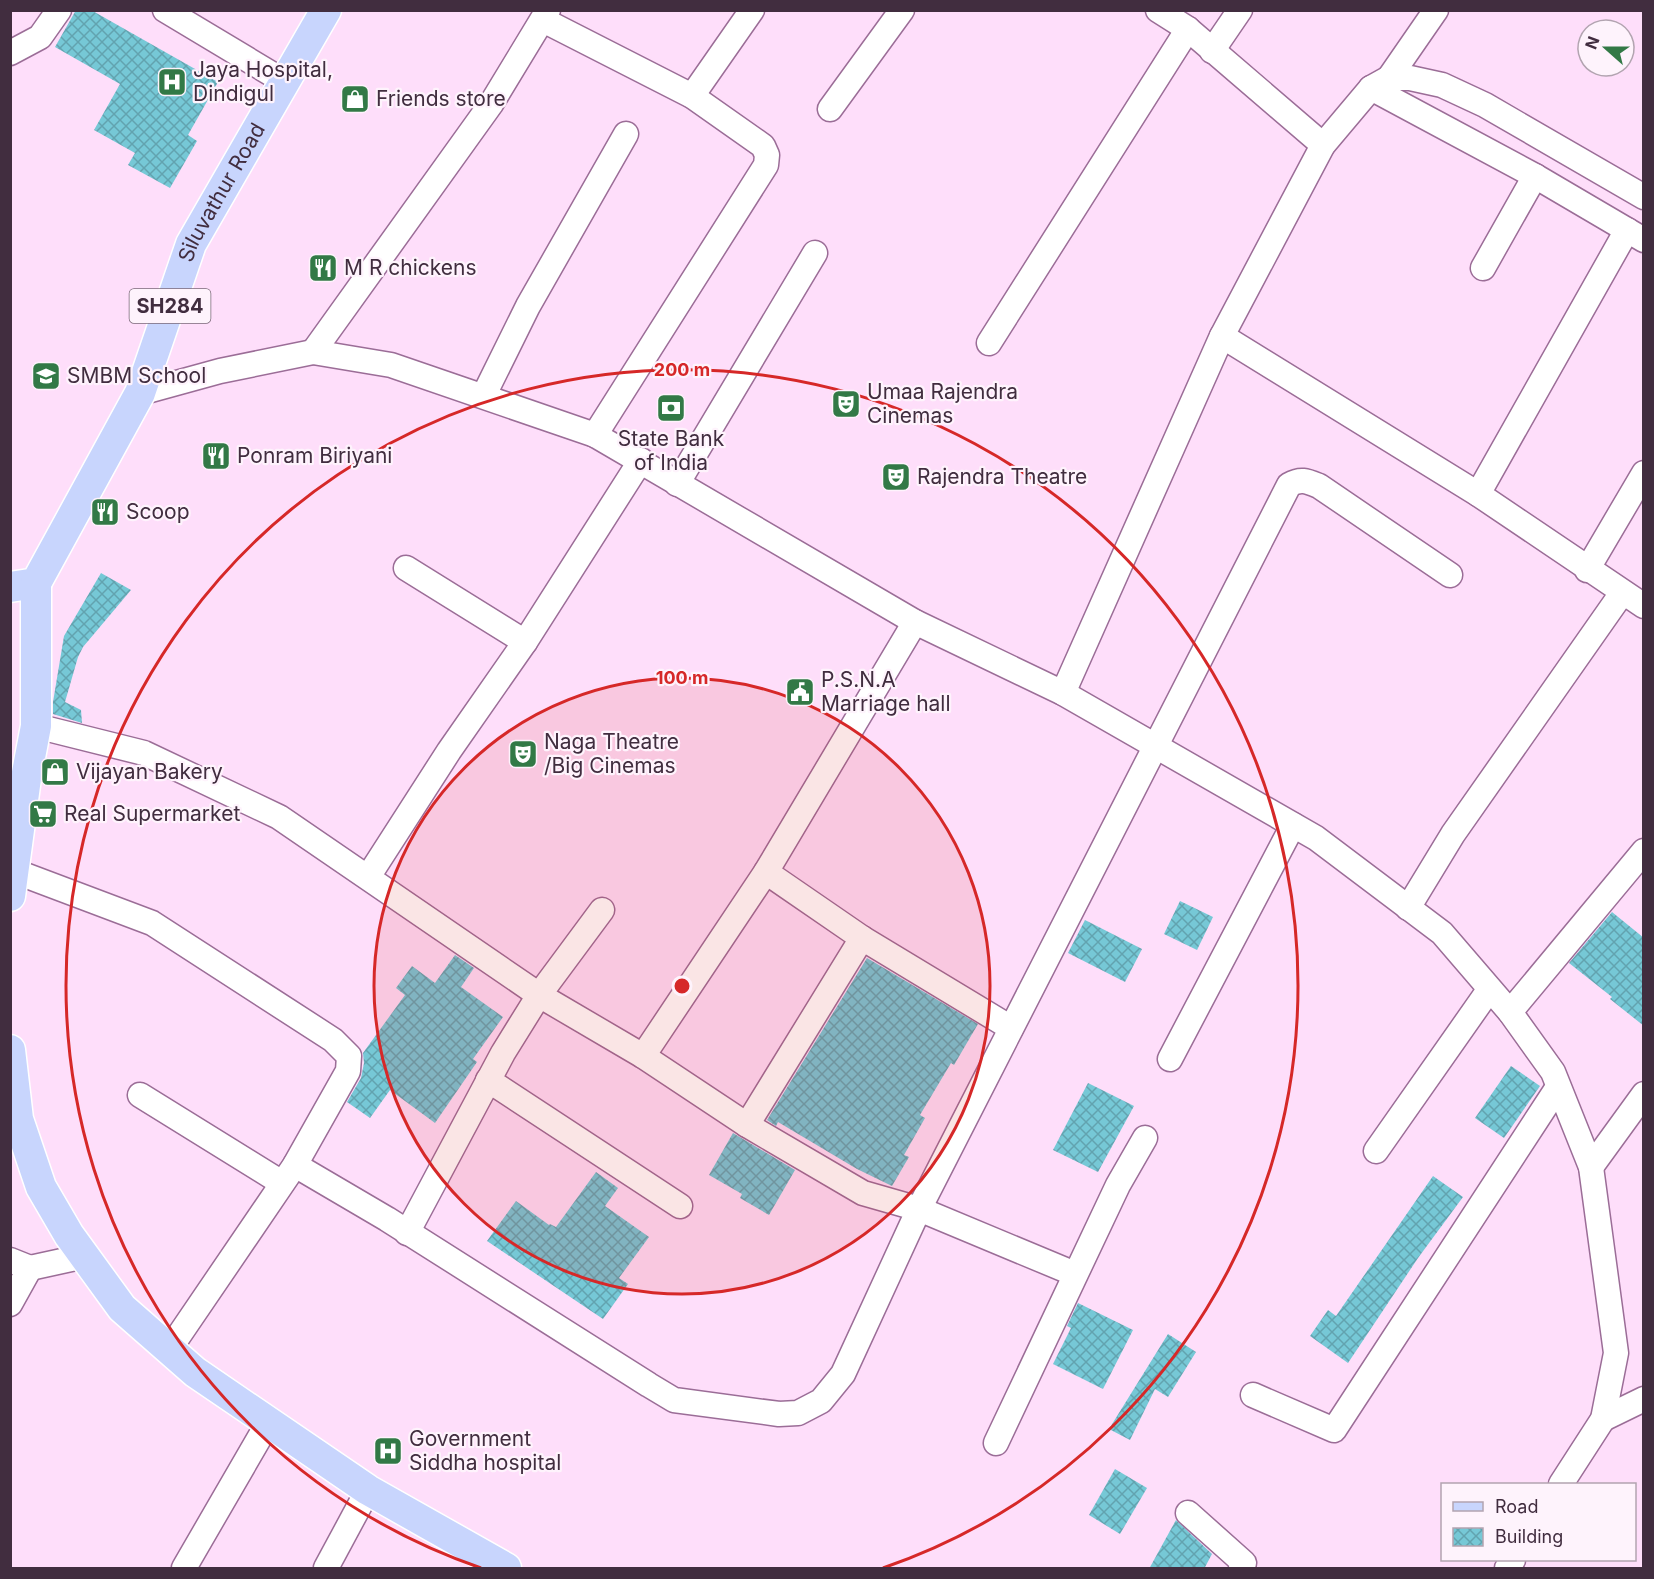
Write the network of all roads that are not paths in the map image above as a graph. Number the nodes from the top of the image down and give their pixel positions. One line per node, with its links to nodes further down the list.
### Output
1 (59, 10): 12 (street)
2 (165, 10): 13 (street)
3 (326, 10): 13 (main road, Siluvathur Road / SH284)
4 (752, 10): 15 (street)
5 (902, 10): 16 (street)
6 (1240, 10): 11 (street)
7 (1436, 10): 14 (street)
8 (1164, 12): 10 (street)
9 (546, 15): 15 (street); 26 (street)
10 (1188, 29): 11 (street); 25 (street)
11 (1212, 51): 18 (street)
12 (10, 53)
13 (285, 82): 27 (main road, Siluvathur Road / SH284)
14 (1380, 83): 18 (street); 19 (street); 20 (street)
15 (692, 96): 29 (street)
16 (830, 109)
17 (626, 135): 28 (street)
18 (1323, 145): 24 (street)
19 (1535, 176): 21 (street); 23 (street)
20 (1644, 197)
21 (1635, 235): 33 (street)
22 (815, 253): 32 (street)
23 (1483, 268)
24 (1222, 336): 33 (street); 42 (street)
25 (989, 344)
26 (313, 352): 27 (street); 28 (street)
27 (140, 393): 37 (main road, Siluvathur Road / SH284)
28 (484, 395): 29 (street)
29 (595, 435): 30 (street)
30 (641, 460): 32 (street); 41 (street)
31 (1644, 473): 35 (street)
32 (676, 484): 40 (street)
33 (1478, 494): 35 (street)
34 (406, 568): 41 (street)
35 (1587, 570): 38 (street)
36 (1450, 575): 44 (street)
37 (23, 585): 43 (main road)
38 (1622, 593): 39 (street); 50 (street)
39 (1644, 606)
40 (915, 622): 42 (street); 47 (street)
41 (525, 642): 48 (street)
42 (1063, 693): 44 (street)
43 (36, 726): 48 (street); 49 (main road)
44 (1156, 746): 45 (street); 56 (street)
45 (1293, 825): 50 (street); 59 (street)
46 (1644, 851): 55 (street)
47 (766, 872): 52 (street); 58 (street)
48 (368, 877): 54 (street)
49 (12, 883): 68 (street)
50 (1408, 908): 53 (street)
51 (602, 910): 54 (street)
52 (862, 938): 56 (street); 64 (street)
53 (1490, 990): 55 (street); 66 (street)
54 (539, 995): 58 (street); 60 (street)
55 (1510, 1012): 61 (street)
56 (1011, 1028): 70 (street)
57 (10, 1050): 72 (main road)
58 (643, 1056): 64 (street)
59 (1170, 1059)
60 (488, 1080): 69 (street); 71 (street)
61 (1558, 1087): 67 (street); 77 (street)
62 (1644, 1094): 67 (street)
63 (140, 1095): 68 (street)
64 (747, 1125): 70 (street)
65 (1145, 1138): 74 (street)
66 (1376, 1151)
67 (1591, 1167): 79 (street)
68 (289, 1174): 71 (street); 76 (street)
69 (680, 1206)
70 (918, 1209): 71 (street); 74 (street)
71 (407, 1233)
72 (85, 1256): 73 (street); 76 (main road)
73 (20, 1264): 75 (street)
74 (1075, 1274): 81 (street)
75 (10, 1304)
76 (169, 1350): 80 (main road)
77 (1253, 1395)
78 (1644, 1399): 79 (street)
79 (1603, 1419): 82 (street)
80 (268, 1422): 83 (main road); 85 (street)
81 (996, 1443)
82 (1562, 1483)
83 (368, 1490): 86 (street); 87 (main road)
84 (1188, 1513): 88 (street)
85 (184, 1569)
86 (326, 1569)
87 (506, 1569)
88 (1241, 1569)

